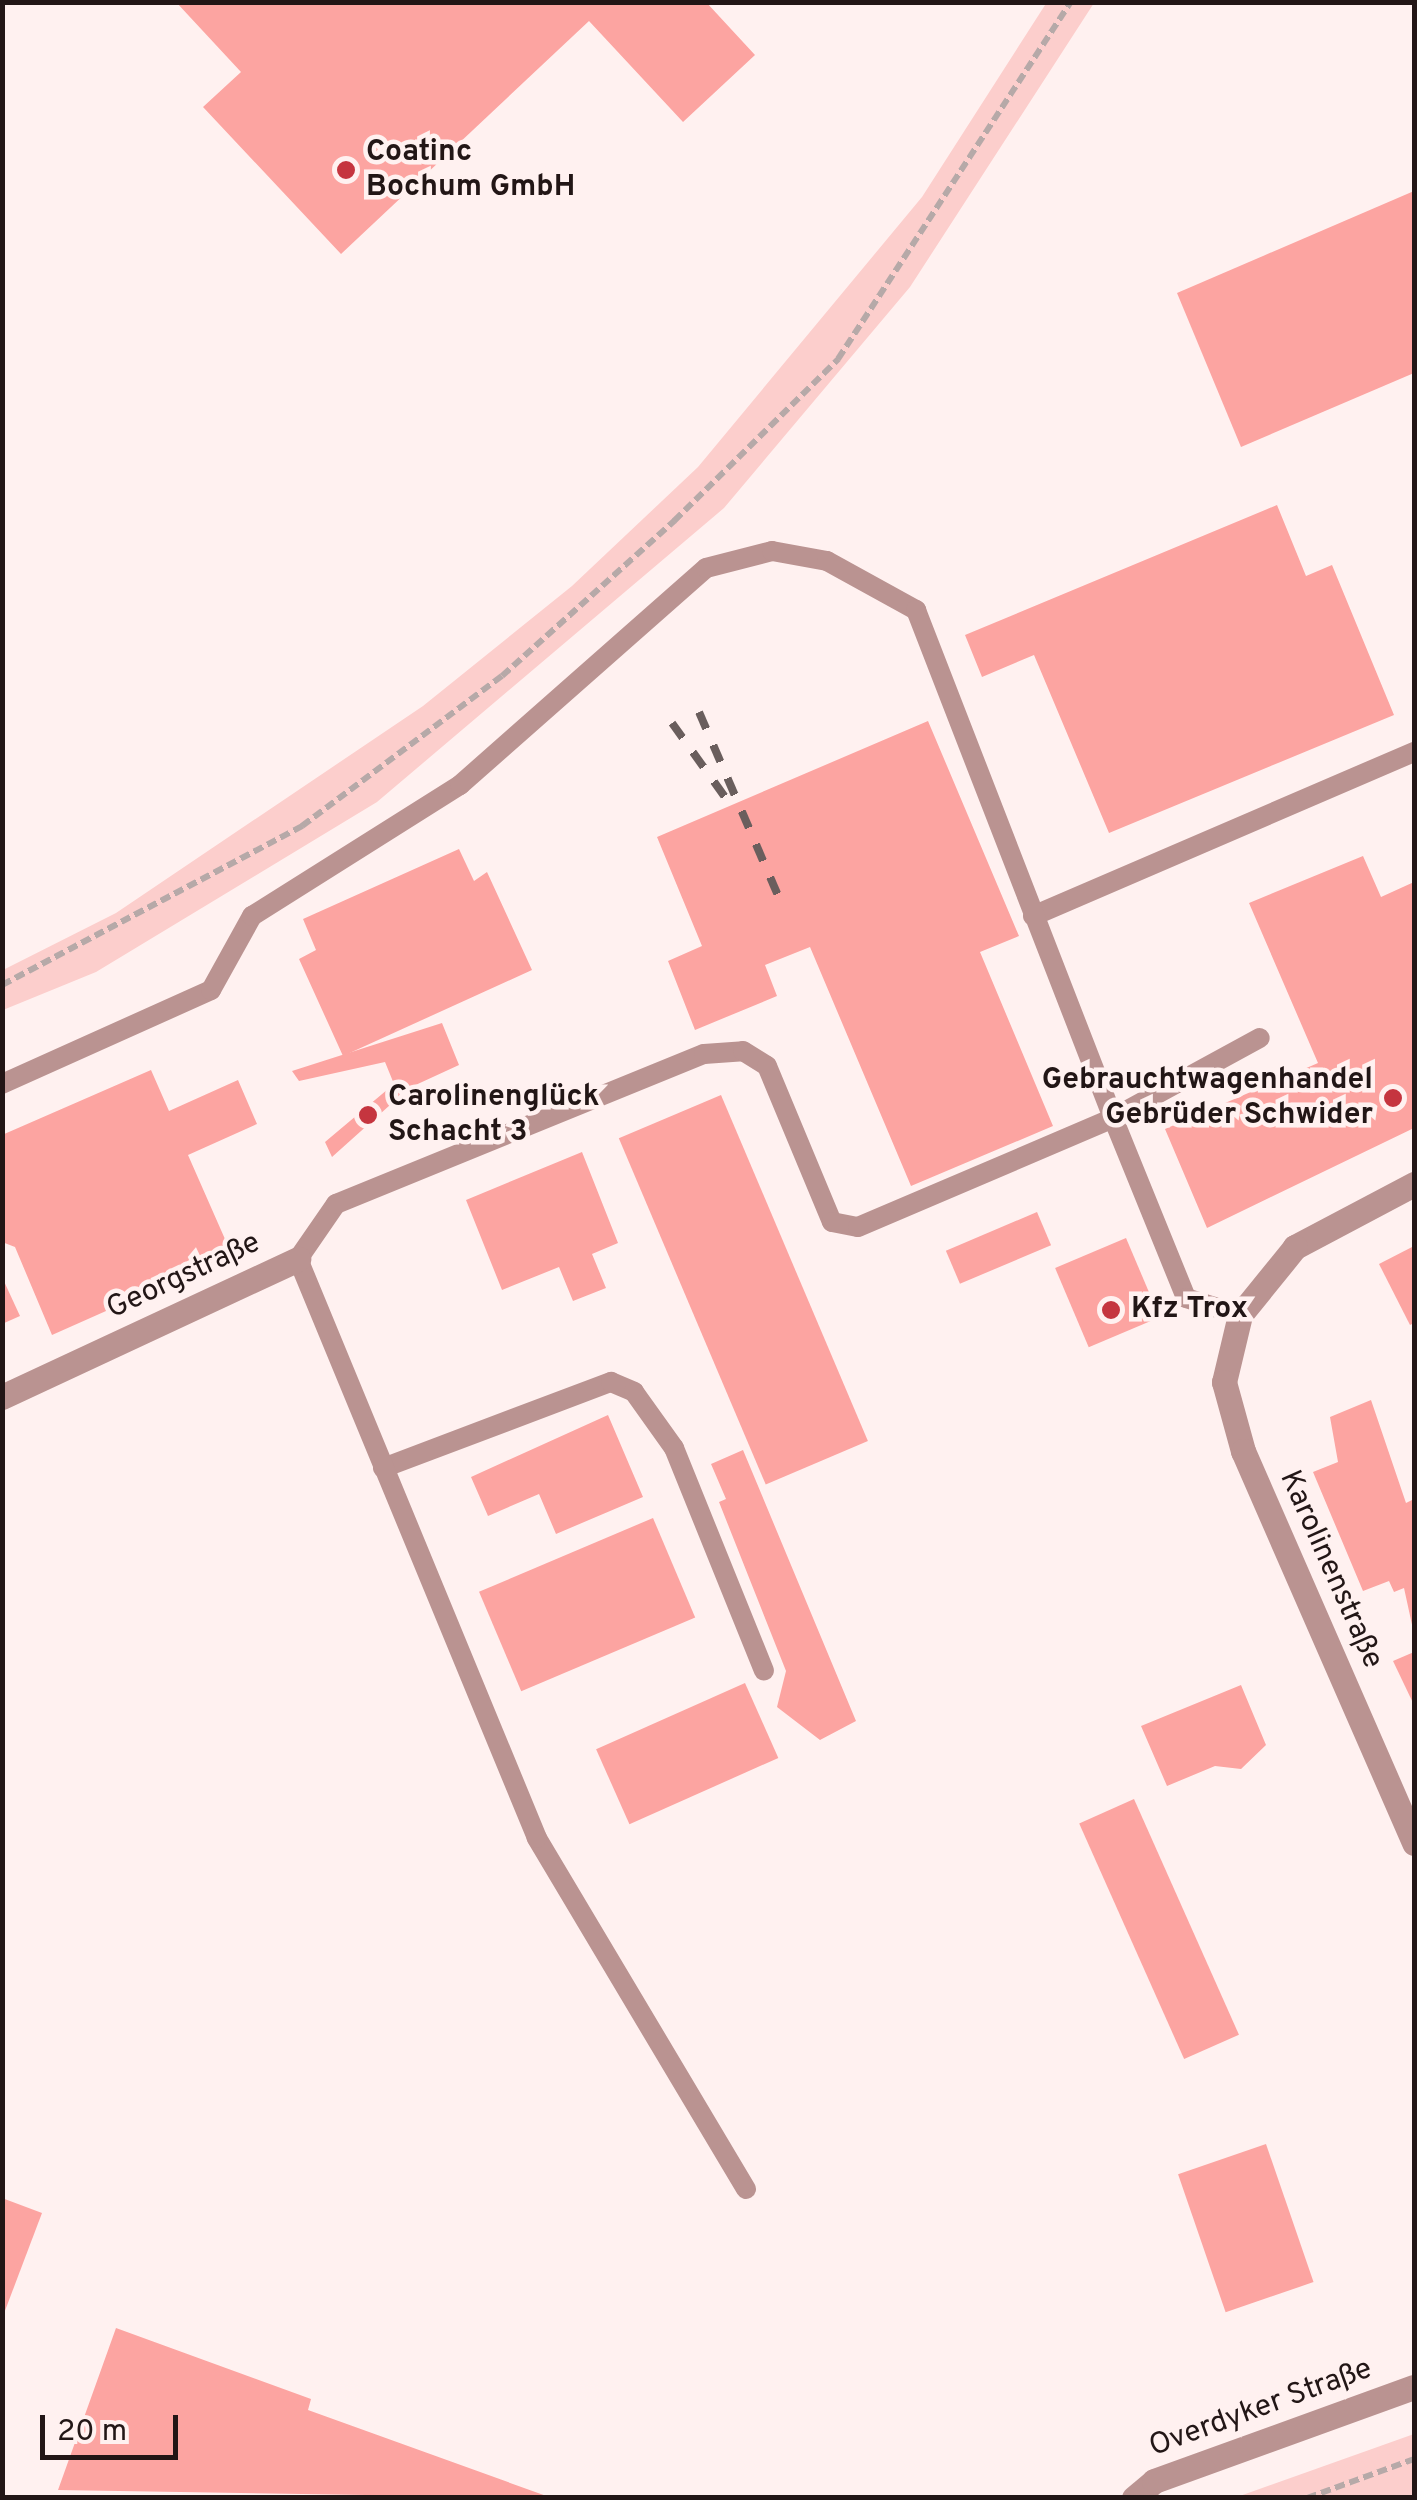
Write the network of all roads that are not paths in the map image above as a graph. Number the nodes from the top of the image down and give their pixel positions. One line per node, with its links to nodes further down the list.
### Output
1 (1414, 752): 2 (lane)
2 (1034, 916): 4 (lane); 5 (lane)
3 (1260, 1038): 5 (lane)
4 (2, 1084)
5 (1112, 1118): 7 (lane, Georgstraße); 8 (lane)
6 (1414, 1184): 8 (street, Karolinenstraße)
7 (298, 1259): 9 (street, Georgstraße); 10 (lane)
8 (1240, 1314): 12 (street, Karolinenstraße)
9 (2, 1397)
10 (383, 1468): 11 (lane); 13 (lane)
11 (764, 1672)
12 (1414, 1844)
13 (746, 2190)
14 (1414, 2387): 15 (street, Overdyker Straße)
15 (1134, 2498)

